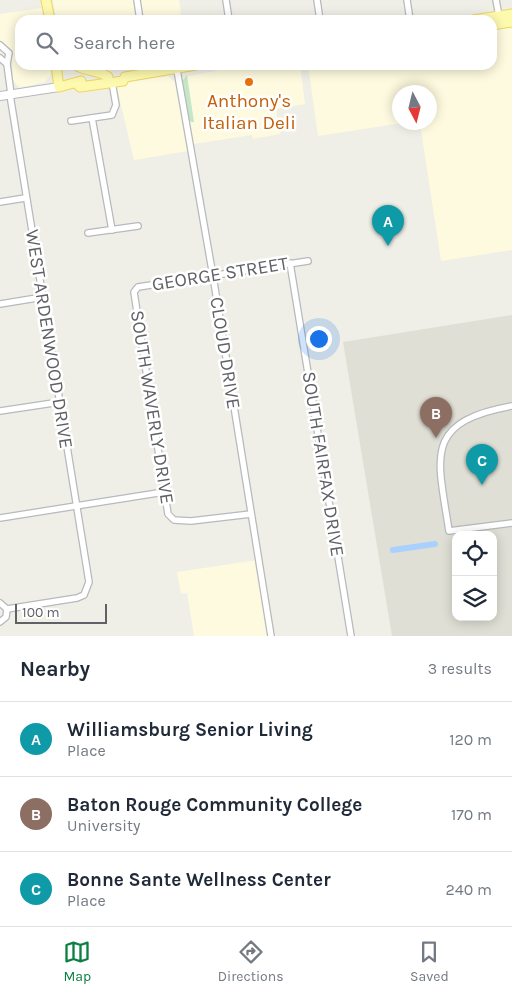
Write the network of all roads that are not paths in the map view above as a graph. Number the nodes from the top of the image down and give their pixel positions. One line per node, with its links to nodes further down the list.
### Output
1 (46, 0): 8 (main road)
2 (137, 0): 9 (street)
3 (226, 0): 10 (street)
4 (317, 0): 11 (street)
5 (407, 0): 12 (street)
6 (496, 0): 13 (street)
7 (512, 14): 14 (main road)
8 (49, 15)
9 (139, 15)
10 (228, 15)
11 (319, 15)
12 (409, 15)
13 (495, 15)
14 (497, 20)
15 (497, 21): 16 (main road)
16 (512, 22)
17 (0, 45): 19 (street, WEST ARDENWOOD DRIVE)
18 (0, 58): 19 (street)
19 (7, 64): 26 (street, WEST ARDENWOOD DRIVE)
20 (57, 70): 25 (main road)
21 (87, 70): 24 (main road)
22 (146, 70): 23 (main road); 24 (main road)
23 (176, 70): 37 (street, CLOUD DRIVE)
24 (110, 80): 25 (main road); 28 (street)
25 (59, 87): 26 (main road)
26 (10, 95): 27 (main road); 30 (street, WEST ARDENWOOD DRIVE)
27 (0, 96)
28 (92, 118): 29 (street); 33 (street)
29 (71, 122)
30 (25, 198): 31 (street); 39 (street, WEST ARDENWOOD DRIVE)
31 (0, 202)
32 (138, 226): 33 (street)
33 (112, 230): 34 (street)
34 (88, 233)
35 (308, 261): 36 (street, GEORGE STREET)
36 (290, 263): 37 (street, GEORGE STREET); 53 (street, SOUTH FAIRFAX DRIVE)
37 (213, 276): 38 (street, GEORGE STREET); 46 (street, CLOUD DRIVE)
38 (134, 292): 44 (street, SOUTH WAVERLY DRIVE)
39 (43, 297): 40 (street); 41 (street, WEST ARDENWOOD DRIVE)
40 (0, 304)
41 (60, 402): 43 (street); 45 (street, WEST ARDENWOOD DRIVE)
42 (512, 406): 48 (street)
43 (0, 411)
44 (164, 492): 45 (street); 46 (street, SOUTH WAVERLY DRIVE)
45 (76, 505): 47 (street); 50 (street, WEST ARDENWOOD DRIVE)
46 (251, 514): 52 (street, CLOUD DRIVE)
47 (0, 518)
48 (512, 523)
49 (0, 604): 50 (street)
50 (7, 609): 51 (street)
51 (0, 622)
52 (271, 636)
53 (351, 636)

